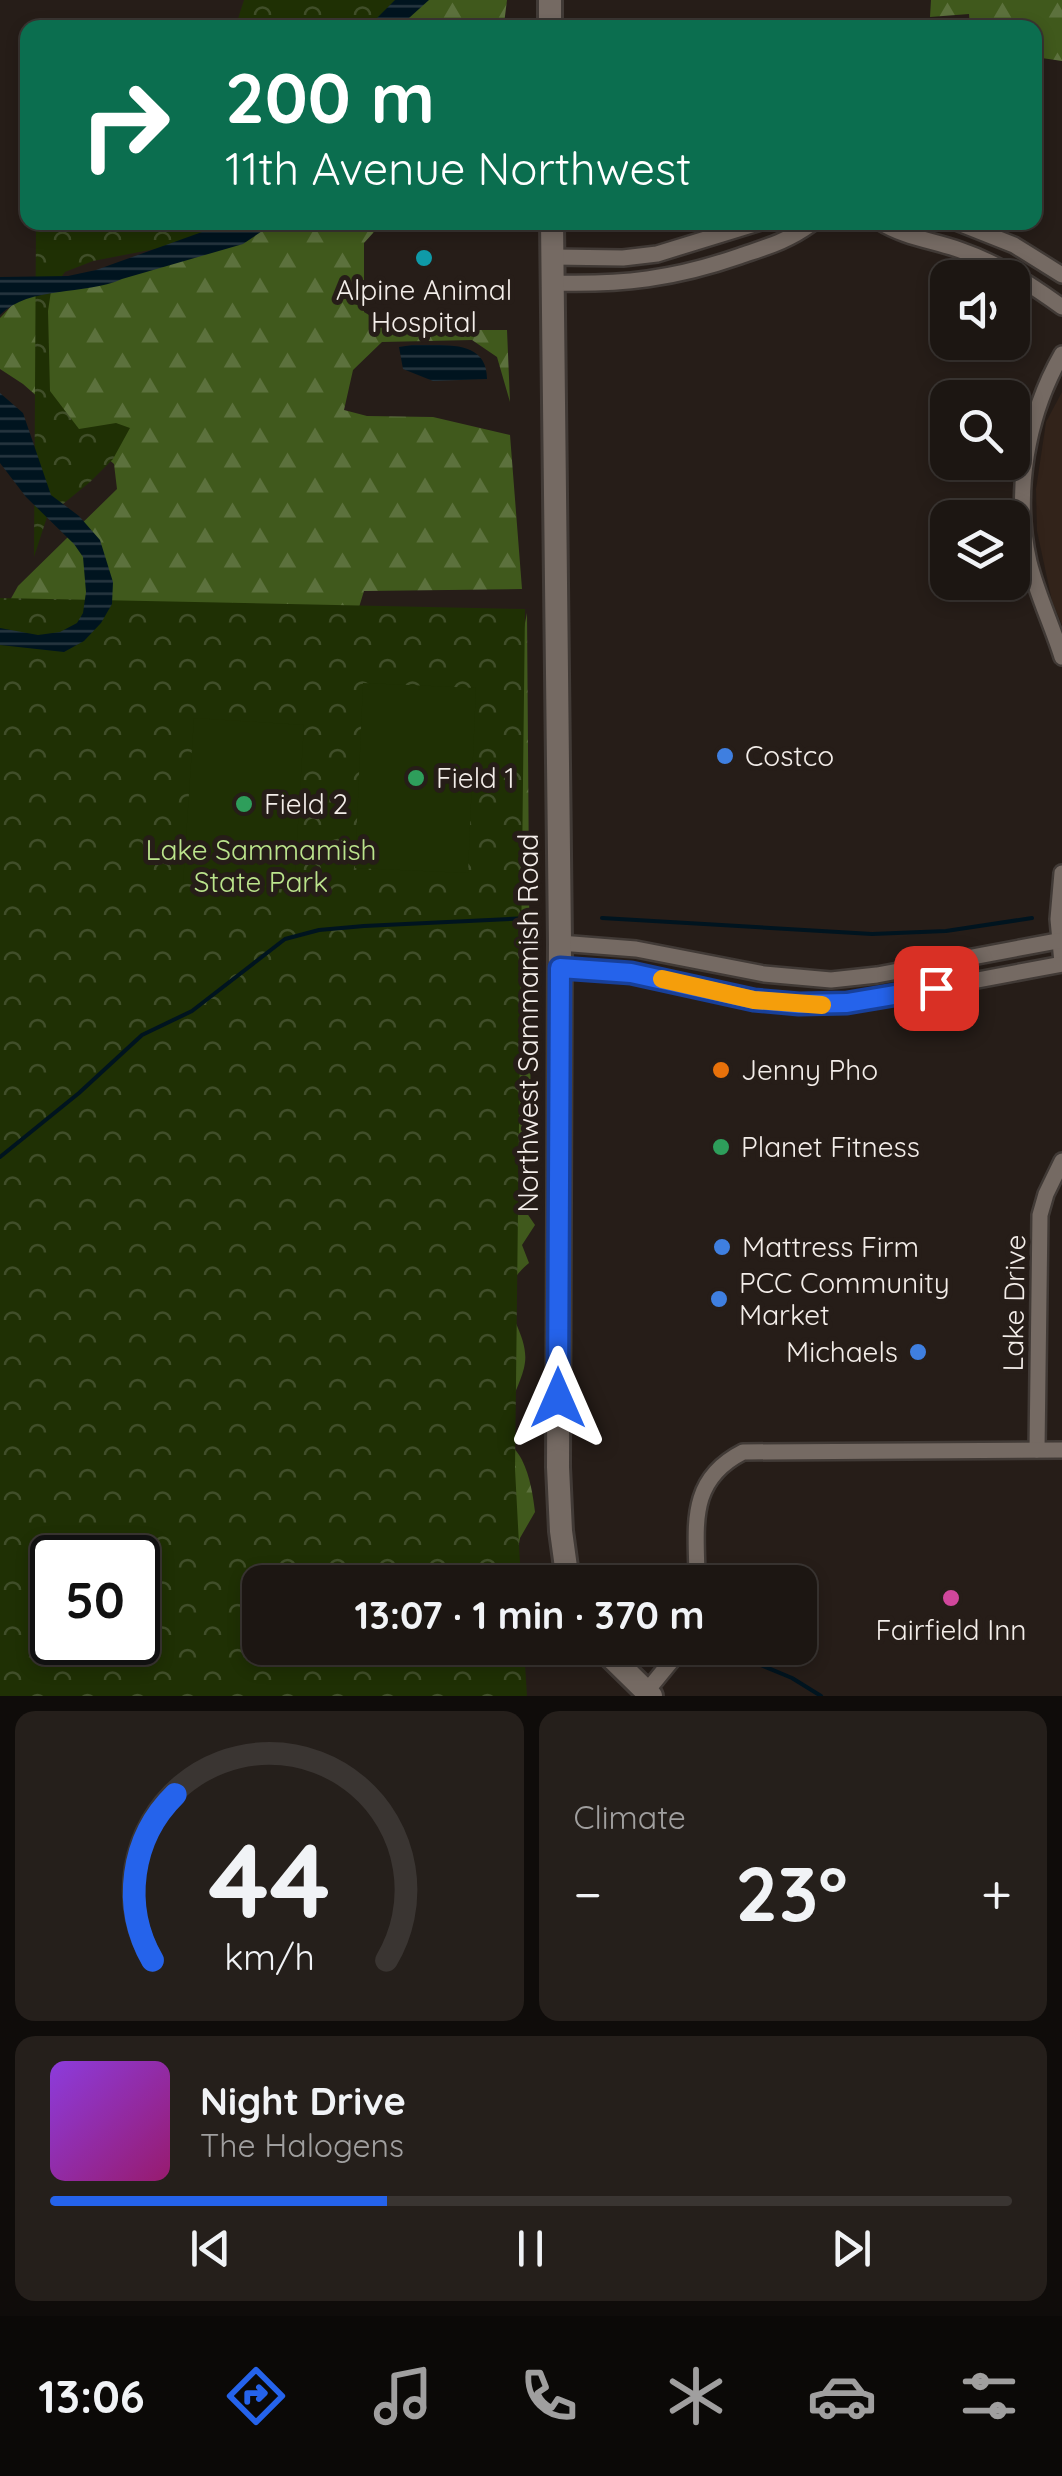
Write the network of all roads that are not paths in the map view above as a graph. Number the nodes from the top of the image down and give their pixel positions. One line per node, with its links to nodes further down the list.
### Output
1 (552, 230): 6 (main road, Northwest Sammamish Road)
2 (736, 230): 6 (street)
3 (803, 230): 8 (street)
4 (893, 230): 9 (street)
5 (976, 230): 7 (street)
6 (553, 257): 8 (main road, Northwest Sammamish Road)
7 (1062, 275)
8 (553, 284): 14 (main road, Northwest Sammamish Road)
9 (1062, 308)
10 (1062, 354): 11 (street)
11 (1062, 657)
12 (1062, 872): 13 (street)
13 (1061, 941): 14 (street); 15 (street)
14 (560, 943): 16 (main road, Northwest Sammamish Road)
15 (1062, 964): 16 (street)
16 (560, 968): 20 (main road, Northwest Sammamish Road)
17 (1062, 1162): 18 (street, Lake Drive)
18 (1037, 1450): 19 (street); 21 (street)
19 (1062, 1450)
20 (565, 1565)
21 (698, 1565)
22 (618, 1665): 24 (main road)
23 (669, 1665): 24 (street)
24 (646, 1695)

